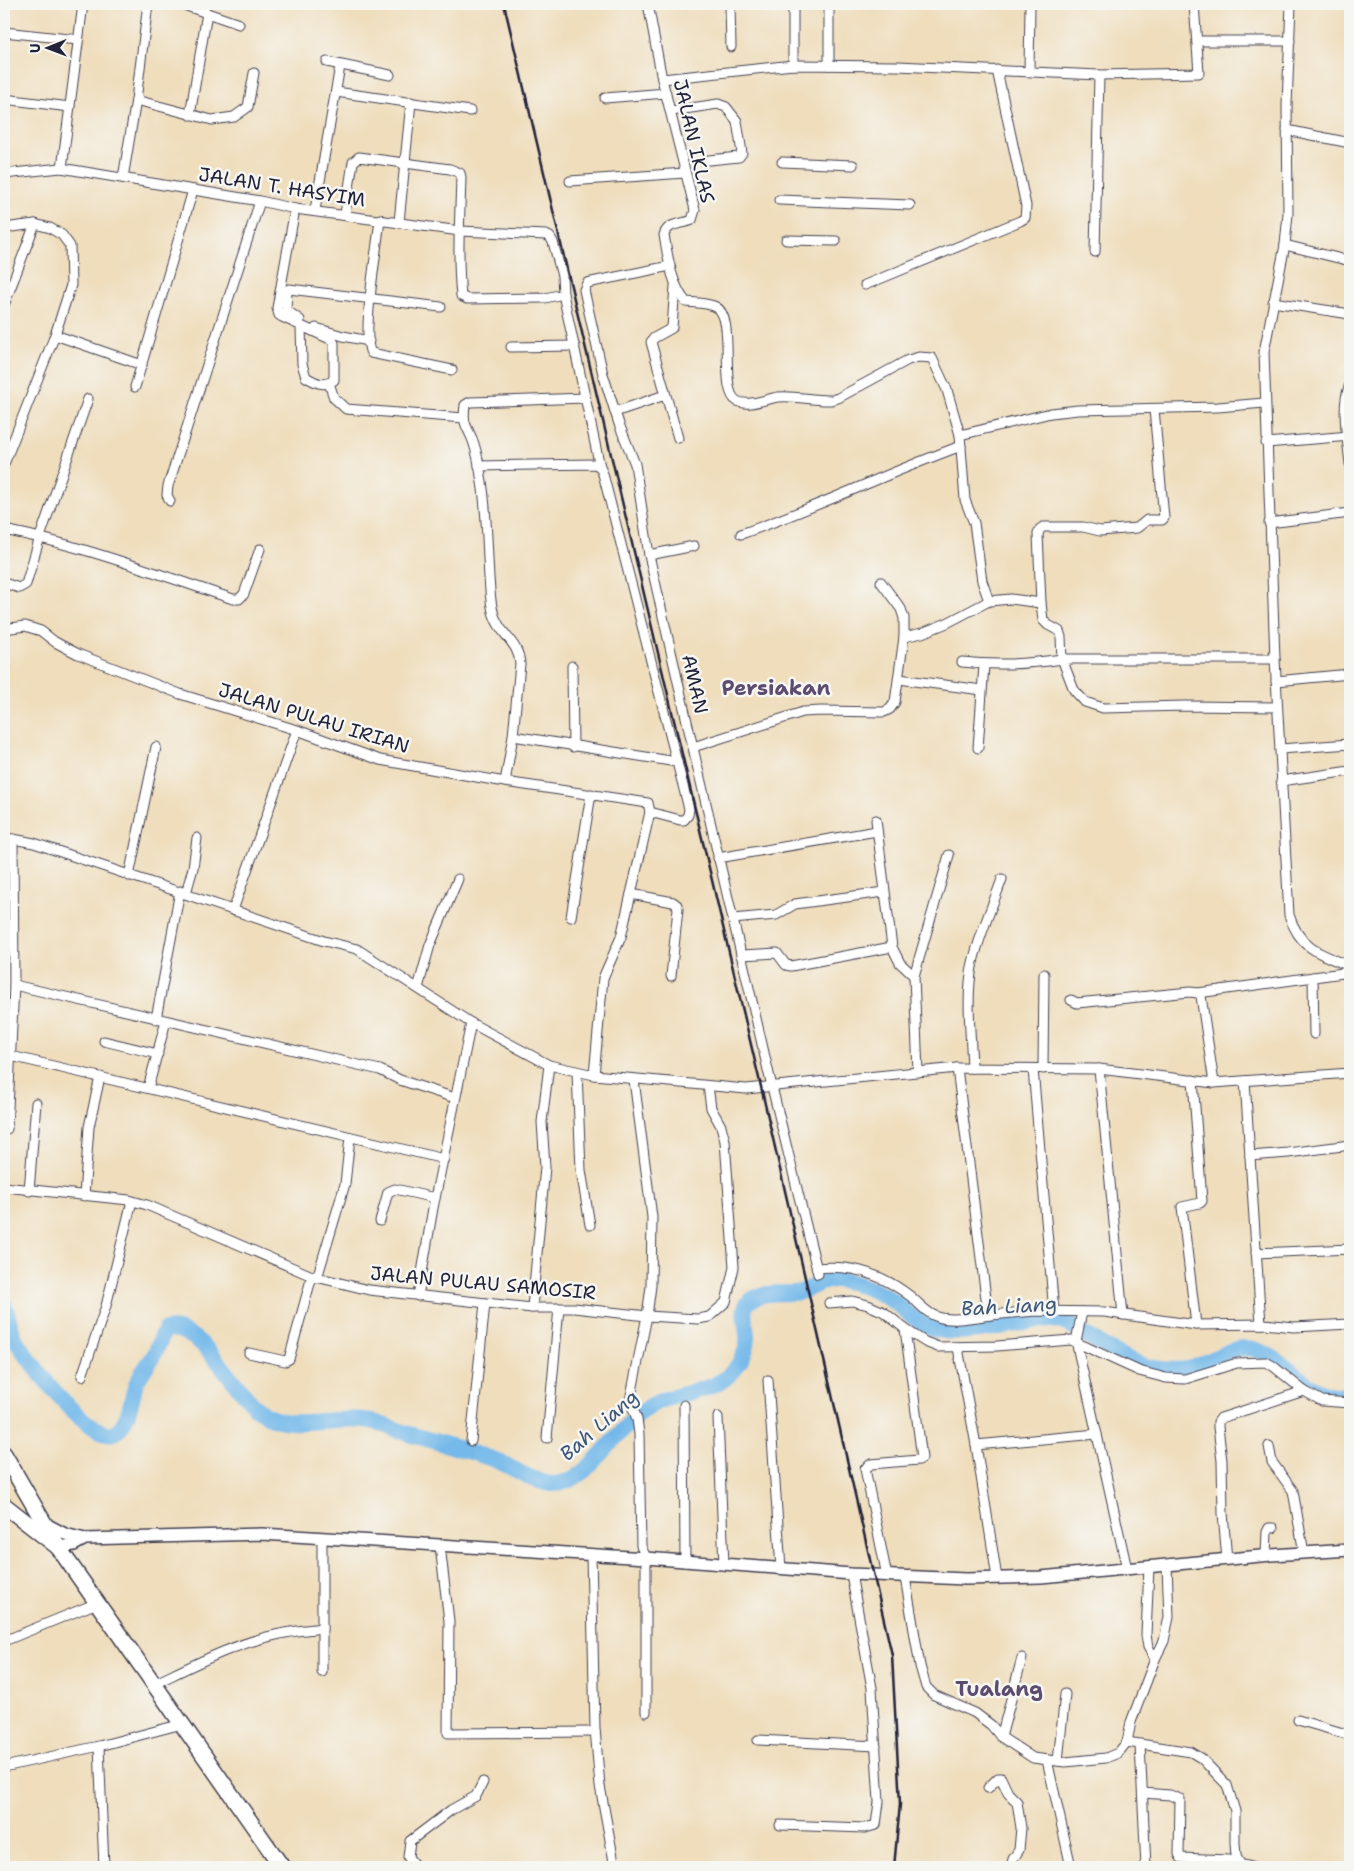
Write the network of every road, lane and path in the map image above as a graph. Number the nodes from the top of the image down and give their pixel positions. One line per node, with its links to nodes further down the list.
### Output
1 (83, 4): 14 (street)
2 (148, 4): 32 (street)
3 (181, 4): 11 (street)
4 (648, 4): 27 (street, JALAN IKLAS)
5 (730, 4): 17 (street)
6 (793, 4): 19 (street)
7 (829, 4): 20 (street)
8 (1030, 4): 23 (street)
9 (1194, 4): 15 (street)
10 (1291, 4): 16 (street)
11 (206, 13): 12 (street); 37 (street)
12 (239, 24)
13 (4, 32): 14 (street)
14 (78, 40): 34 (street)
15 (1197, 41): 16 (street); 26 (street)
16 (1290, 41): 38 (street)
17 (731, 47)
18 (327, 62): 21 (street)
19 (792, 65): 20 (street); 27 (street)
20 (829, 65): 22 (street)
21 (340, 66): 25 (street); 28 (street)
22 (998, 70): 23 (street); 68 (street)
23 (1029, 71): 26 (street)
24 (254, 72): 37 (street)
25 (390, 75)
26 (1098, 75): 64 (street)
27 (662, 78): 29 (street, JALAN IKLAS)
28 (336, 92): 33 (street); 54 (street)
29 (666, 92): 31 (street); 36 (street, JALAN IKLAS)
30 (4, 98): 34 (street)
31 (605, 98)
32 (136, 100): 37 (street); 47 (street)
33 (411, 102): 35 (street); 41 (street)
34 (70, 107): 44 (street)
35 (470, 111)
36 (671, 111): 40 (street); 45 (street, JALAN IKLAS)
37 (190, 116)
38 (1287, 130): 39 (street); 63 (street)
39 (1350, 143)
40 (708, 160)
41 (404, 162): 55 (street); 57 (street); 60 (street)
42 (782, 162): 43 (street)
43 (853, 165)
44 (62, 168): 46 (street, JALAN T. HASYIM); 47 (street, JALAN T. HASYIM)
45 (685, 173): 48 (street); 66 (street, JALAN IKLAS)
46 (4, 174)
47 (123, 178): 49 (street, JALAN T. HASYIM)
48 (570, 181)
49 (193, 190): 51 (street, JALAN T. HASYIM); 81 (street)
50 (780, 200): 52 (street)
51 (260, 201): 53 (street, JALAN T. HASYIM); 102 (street)
52 (910, 205)
53 (295, 209): 54 (street, JALAN T. HASYIM); 76 (street)
54 (315, 210): 55 (street, JALAN T. HASYIM)
55 (345, 214): 56 (street, JALAN T. HASYIM)
56 (380, 219): 57 (street, JALAN T. HASYIM); 71 (street)
57 (399, 222): 60 (street, JALAN T. HASYIM)
58 (35, 224): 59 (street); 69 (street); 77 (street)
59 (4, 228)
60 (460, 231): 70 (street, JALAN T. HASYIM); 70 (street)
61 (786, 240): 62 (street)
62 (836, 241)
63 (1285, 245): 65 (street); 72 (street)
64 (1095, 252)
65 (1350, 261)
66 (670, 266): 67 (street); 91 (street, AMAN)
67 (676, 285): 86 (street); 93 (street)
68 (865, 285)
69 (7, 288): 73 (street)
70 (564, 294): 79 (street)
71 (371, 298): 74 (street); 78 (street); 78 (street)
72 (1273, 302): 75 (street); 89 (street)
73 (4, 305)
74 (441, 307)
75 (1350, 314)
76 (301, 326): 83 (street); 83 (street)
77 (55, 335): 81 (street); 98 (street)
78 (369, 341): 82 (street)
79 (575, 346): 80 (street); 87 (street)
80 (511, 347)
81 (142, 365): 85 (street)
82 (452, 370)
83 (329, 383): 92 (street)
84 (1350, 385): 94 (street)
85 (135, 387)
86 (665, 395): 91 (street); 95 (street)
87 (585, 398): 92 (street); 101 (street)
88 (88, 399): 107 (street)
89 (1264, 403): 90 (street); 96 (street)
90 (1154, 409): 93 (street); 114 (street)
91 (615, 412): 110 (street, AMAN)
92 (464, 418): 100 (street)
93 (960, 435): 97 (street)
94 (1349, 436): 96 (street); 99 (street)
95 (678, 438)
96 (1266, 443): 104 (street)
97 (961, 446): 106 (street); 113 (street)
98 (4, 464)
99 (1350, 464)
100 (479, 466): 101 (street); 128 (street)
101 (600, 467): 135 (street)
102 (170, 501)
103 (1350, 513): 104 (street)
104 (1269, 523): 118 (street)
105 (4, 530): 107 (street)
106 (741, 534)
107 (40, 537): 109 (street); 112 (street)
108 (694, 546): 110 (street)
109 (260, 549)
110 (649, 555): 132 (street, AMAN)
111 (881, 582): 116 (street)
112 (4, 583)
113 (989, 601): 114 (street); 116 (street)
114 (1041, 603): 117 (street)
115 (4, 629): 127 (street, JALAN PULAU IRIAN)
116 (904, 637): 123 (street)
117 (1062, 659): 118 (street); 120 (street); 126 (street)
118 (1275, 659): 124 (street)
119 (962, 662): 120 (street)
120 (984, 664): 125 (street)
121 (572, 666): 131 (street)
122 (1350, 674): 124 (street)
123 (898, 679): 125 (street); 132 (street)
124 (1276, 681): 126 (street)
125 (982, 690): 133 (street)
126 (1277, 708): 134 (street)
127 (298, 730): 138 (street, JALAN PULAU IRIAN); 153 (street)
128 (513, 736): 131 (street); 138 (street)
129 (1350, 744): 134 (street)
130 (156, 746): 147 (street)
131 (573, 747): 135 (street)
132 (693, 747): 146 (street, AMAN)
133 (978, 748)
134 (1280, 749): 137 (street)
135 (677, 762): 140 (street)
136 (1350, 771): 137 (street)
137 (1281, 781): 158 (street)
138 (504, 782): 139 (street, JALAN PULAU IRIAN)
139 (591, 794): 140 (street, JALAN PULAU IRIAN); 154 (street)
140 (650, 812): 152 (street)
141 (876, 820): 142 (street)
142 (878, 830): 146 (street); 151 (street)
143 (197, 838): 150 (street)
144 (8, 839): 147 (street); 164 (street)
145 (949, 855): 162 (street)
146 (718, 858): 155 (street, AMAN)
147 (129, 876): 150 (street)
148 (458, 879): 165 (street)
149 (1002, 879): 177 (street)
150 (183, 892): 153 (street); 168 (street)
151 (884, 892): 155 (street); 156 (street)
152 (632, 894): 161 (street); 184 (street)
153 (233, 910): 165 (street)
154 (571, 918)
155 (732, 919): 157 (street, AMAN)
156 (892, 947): 157 (street); 162 (street)
157 (741, 955): 191 (street, AMAN)
158 (1350, 966)
159 (1350, 972): 163 (street)
160 (1044, 974): 179 (street)
161 (671, 976)
162 (914, 976): 182 (street)
163 (1313, 977): 166 (street); 171 (street)
164 (14, 985): 168 (street); 173 (street)
165 (418, 988): 170 (street)
166 (1198, 993): 167 (street); 189 (street)
167 (1071, 1000)
168 (156, 1019): 169 (street)
169 (166, 1021): 174 (street); 193 (street)
170 (472, 1023): 175 (street); 193 (street)
171 (1314, 1034)
172 (104, 1041): 174 (street)
173 (9, 1052): 185 (street); 195 (street)
174 (158, 1054): 192 (street)
175 (549, 1065): 181 (street); 213 (street)
176 (956, 1068): 177 (street); 182 (street); 219 (street)
177 (972, 1068): 178 (street)
178 (1033, 1069): 179 (street); 215 (street)
179 (1043, 1069): 180 (street)
180 (1098, 1069): 187 (street); 217 (street)
181 (577, 1072): 184 (street); 206 (street)
182 (918, 1072): 191 (street)
183 (1350, 1072): 188 (street)
184 (594, 1075): 186 (street)
185 (100, 1077): 192 (street); 202 (street)
186 (634, 1080): 190 (street); 218 (street)
187 (1194, 1080): 189 (street); 222 (street)
188 (1245, 1081): 189 (street); 198 (street)
189 (1214, 1083)
190 (708, 1086): 191 (street); 218 (street, JALAN PULAU SAMOSIR)
191 (772, 1087): 219 (street, AMAN)
192 (148, 1088): 196 (street)
193 (455, 1098): 199 (street)
194 (36, 1103): 201 (street)
195 (7, 1129)
196 (350, 1137): 199 (street); 209 (street)
197 (1350, 1145): 198 (street)
198 (1250, 1156): 208 (street)
199 (444, 1159): 203 (street)
200 (4, 1187): 201 (street, JALAN PULAU SAMOSIR)
201 (29, 1190): 202 (street, JALAN PULAU SAMOSIR)
202 (84, 1196): 204 (street, JALAN PULAU SAMOSIR)
203 (435, 1198): 205 (street); 210 (street)
204 (132, 1201): 209 (street, JALAN PULAU SAMOSIR); 227 (street)
205 (380, 1221)
206 (590, 1225)
207 (1350, 1249): 208 (street)
208 (1256, 1253): 220 (street)
209 (314, 1277): 210 (street, JALAN PULAU SAMOSIR); 226 (street)
210 (418, 1296): 211 (street, JALAN PULAU SAMOSIR)
211 (485, 1303): 213 (street, JALAN PULAU SAMOSIR); 235 (street)
212 (830, 1303): 223 (street)
213 (532, 1308): 214 (street, JALAN PULAU SAMOSIR)
214 (559, 1308): 218 (street, JALAN PULAU SAMOSIR); 234 (street)
215 (1054, 1312): 216 (street); 219 (street)
216 (1081, 1315): 217 (street); 224 (street)
217 (1122, 1315): 222 (street)
218 (647, 1316): 251 (street)
219 (991, 1316)
220 (1261, 1324): 221 (street); 222 (street)
221 (1350, 1324)
222 (1196, 1325)
223 (905, 1329): 225 (street); 260 (street)
224 (1076, 1338): 225 (street); 229 (street); 233 (street)
225 (958, 1348): 236 (street)
226 (249, 1353)
227 (82, 1376)
228 (768, 1380): 257 (street)
229 (1304, 1391): 230 (street); 252 (street)
230 (1350, 1403)
231 (684, 1405): 253 (street)
232 (718, 1417): 254 (street)
233 (1096, 1434): 236 (street); 258 (street)
234 (547, 1438)
235 (471, 1441)
236 (976, 1445): 262 (street)
237 (1268, 1446): 248 (street)
238 (4, 1454): 241 (main road)
239 (4, 1492): 241 (main road)
240 (4, 1505): 246 (main road)
241 (44, 1523): 244 (street); 246 (main road)
242 (1273, 1528): 250 (street)
243 (322, 1538): 244 (street); 245 (street); 264 (street)
244 (85, 1539): 246 (street)
245 (440, 1546): 249 (street); 274 (street)
246 (58, 1547): 263 (main road)
247 (1350, 1550): 248 (street)
248 (1304, 1553): 250 (street)
249 (591, 1554): 251 (street); 274 (street)
250 (1266, 1555): 252 (street)
251 (646, 1558): 253 (street); 271 (street)
252 (1227, 1560): 256 (street)
253 (685, 1562): 254 (street)
254 (724, 1565): 257 (street)
255 (1149, 1566): 256 (street); 258 (street); 267 (street)
256 (1167, 1566): 267 (street)
257 (781, 1569): 259 (street)
258 (1127, 1569): 262 (street)
259 (852, 1574): 260 (street); 281 (street)
260 (888, 1576): 261 (street)
261 (905, 1577): 262 (street); 276 (street)
262 (997, 1578)
263 (97, 1603): 265 (street); 269 (main road)
264 (322, 1628): 268 (street); 269 (street)
265 (4, 1641)
266 (1022, 1658): 276 (street)
267 (1155, 1659): 278 (street)
268 (322, 1672)
269 (154, 1684): 273 (main road)
270 (1065, 1694): 283 (street)
271 (646, 1712)
272 (1298, 1720): 275 (street)
273 (182, 1724): 280 (street); 291 (main road)
274 (595, 1732): 293 (street)
275 (1350, 1735)
276 (1000, 1737): 282 (street)
277 (758, 1740): 281 (street)
278 (1128, 1742): 279 (street); 283 (street)
279 (1140, 1745): 287 (street); 289 (street)
280 (99, 1746): 284 (street); 290 (street)
281 (876, 1746): 288 (street)
282 (1047, 1760): 283 (street); 295 (street)
283 (1058, 1761)
284 (4, 1767)
285 (483, 1782): 292 (street)
286 (988, 1788): 294 (street)
287 (1144, 1793): 289 (street); 296 (street)
288 (780, 1826)
289 (1244, 1866)
290 (104, 1867)
291 (282, 1867)
292 (416, 1867)
293 (614, 1867)
294 (1011, 1867)
295 (1071, 1867)
296 (1146, 1867)

